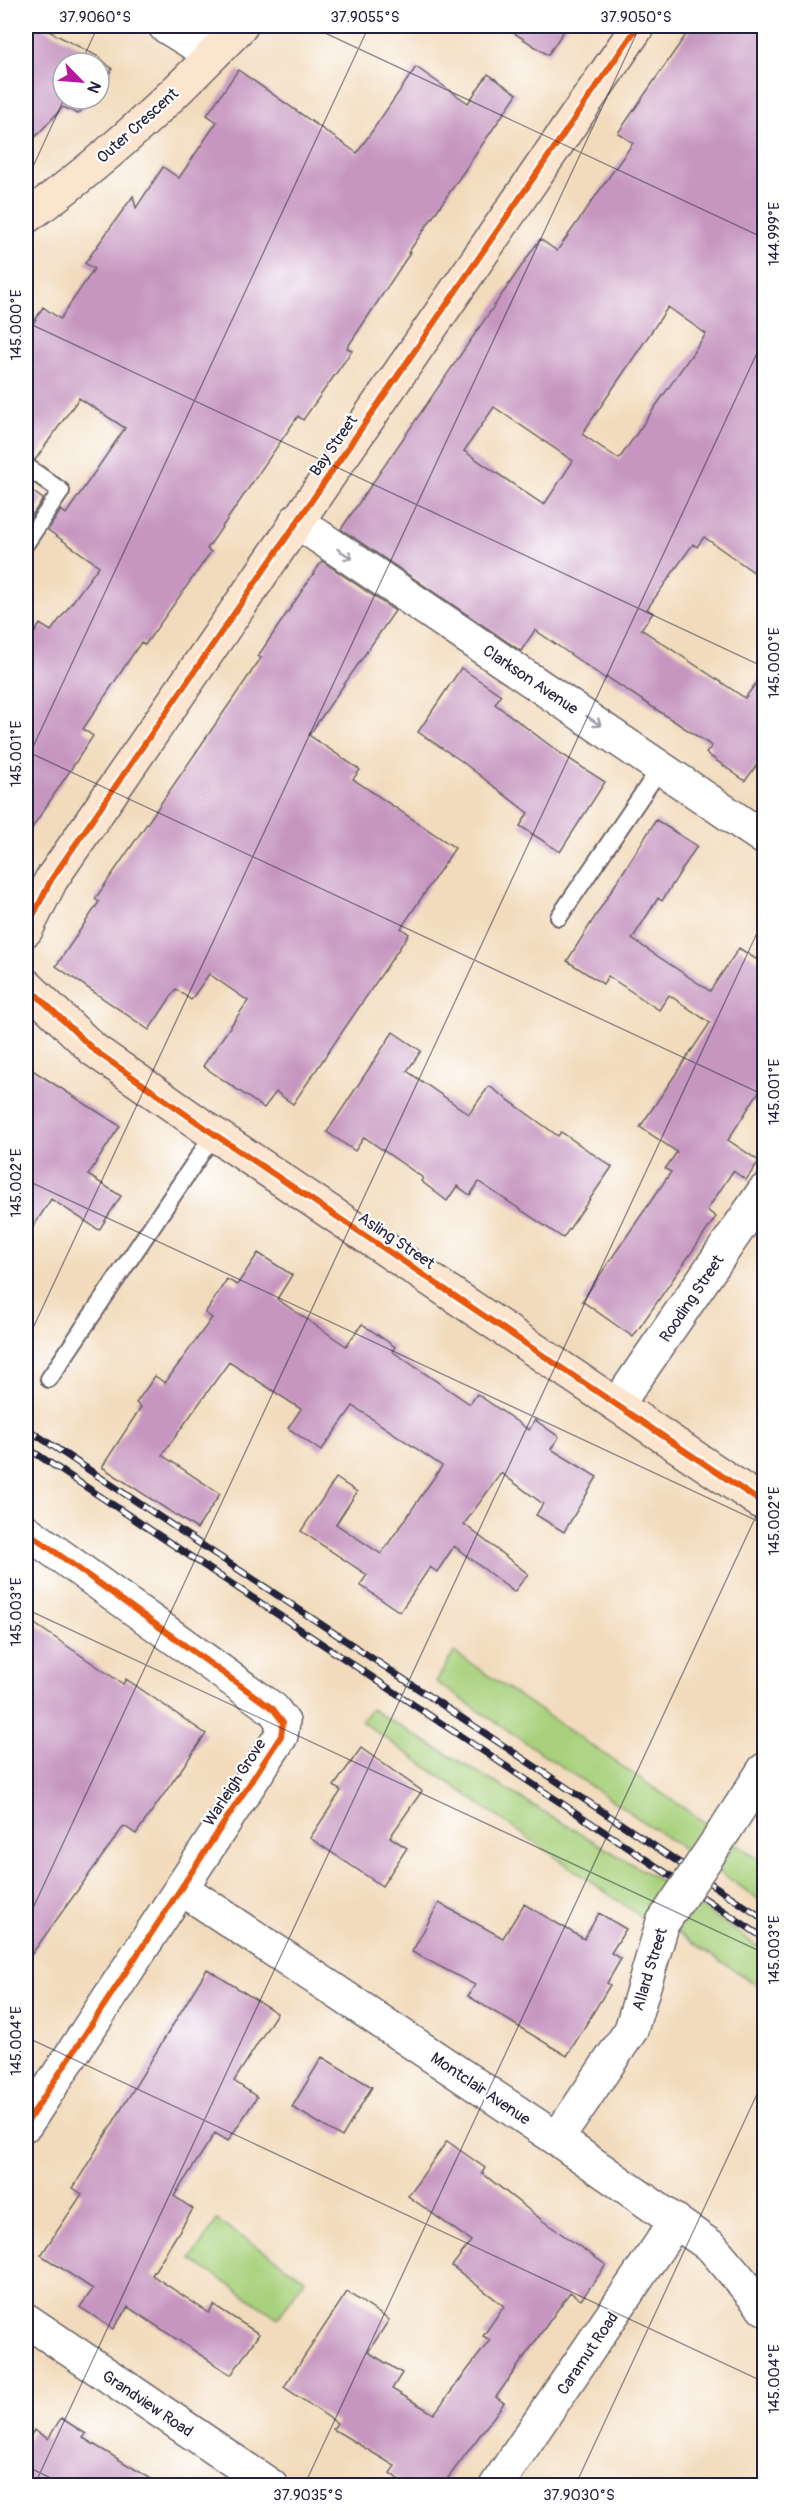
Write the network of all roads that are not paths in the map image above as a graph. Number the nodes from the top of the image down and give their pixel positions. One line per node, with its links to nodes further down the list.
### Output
1 (165, 26): 4 (street)
2 (241, 26): 4 (street, Outer Crescent)
3 (638, 26): 7 (street, Bay Street)
4 (212, 55): 5 (street, Outer Crescent)
5 (26, 217)
6 (26, 466): 8 (lane)
7 (296, 521): 9 (street, Clarkson Avenue, one-way to 9); 11 (street, Bay Street)
8 (26, 543)
9 (661, 767): 10 (street, Clarkson Avenue); 13 (lane)
10 (765, 838)
11 (51, 880): 12 (street, Bay Street); 14 (street, Bay Street)
12 (26, 905)
13 (559, 917)
14 (26, 930)
15 (26, 985): 17 (street, Asling Street)
16 (26, 1020): 17 (street, Asling Street)
17 (94, 1050): 18 (street, Asling Street)
18 (214, 1134): 20 (lane); 21 (street, Asling Street)
19 (765, 1191): 21 (street, Rooding Street)
20 (49, 1379)
21 (617, 1405): 22 (street, Asling Street)
22 (765, 1504)
23 (26, 1531): 25 (street, Warleigh Grove)
24 (765, 1770): 27 (street, Allard Street, bridge)
25 (181, 1888): 26 (street, Warleigh Grove); 27 (street, Montclair Avenue)
26 (26, 2124)
27 (557, 2139): 28 (street, Montclair Avenue)
28 (676, 2221): 29 (street, Montclair Avenue); 33 (street, Caramut Road)
29 (765, 2308)
30 (26, 2320): 31 (street, Grandview Road)
31 (238, 2477): 32 (street, Grandview Road)
32 (271, 2486)
33 (496, 2486)

